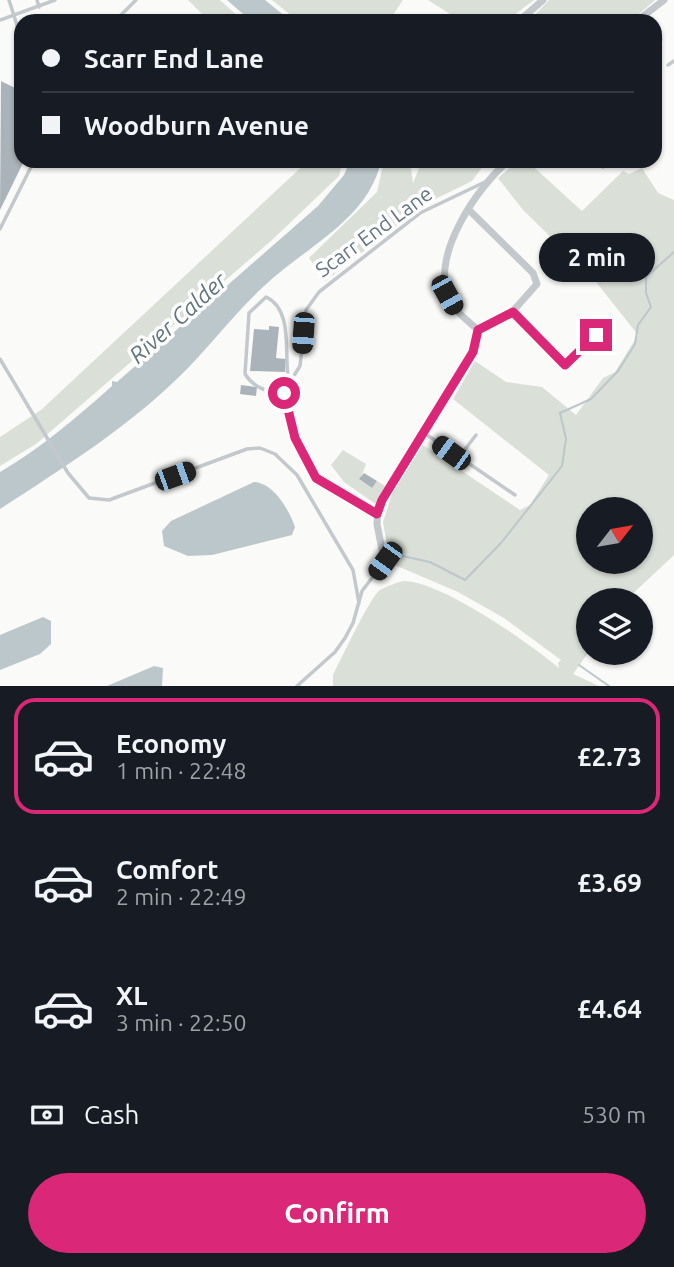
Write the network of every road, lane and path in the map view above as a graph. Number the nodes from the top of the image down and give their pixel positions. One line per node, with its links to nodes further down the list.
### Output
1 (10, 0): 12 (lane)
2 (37, 0): 7 (lane)
3 (55, 0): 7 (lane)
4 (135, 0): 9 (lane)
5 (543, 0): 10 (street)
6 (664, 0): 11 (street)
7 (39, 7): 8 (lane)
8 (22, 14)
9 (122, 14)
10 (527, 14)
11 (650, 14)
12 (14, 17): 13 (lane)
13 (0, 20)
14 (674, 61): 15 (lane)
15 (668, 65)
16 (30, 168): 20 (lane)
17 (501, 168): 18 (street)
18 (489, 180): 19 (street); 25 (lane, Scarr End Lane)
19 (468, 209): 21 (street); 22 (street)
20 (0, 229)
21 (513, 312): 22 (street); 23 (street)
22 (478, 330): 27 (street)
23 (596, 335)
24 (0, 359): 35 (lane)
25 (289, 383): 26 (lane, Scarr End Lane); 26 (lane)
26 (284, 393): 31 (lane)
27 (424, 433): 29 (lane); 31 (street)
28 (476, 435): 29 (lane)
29 (455, 454): 30 (lane)
30 (515, 495)
31 (377, 514): 32 (street)
32 (382, 551): 33 (lane)
33 (385, 561): 34 (lane); 35 (lane)
34 (392, 563)
35 (359, 603): 36 (lane)
36 (297, 686)

